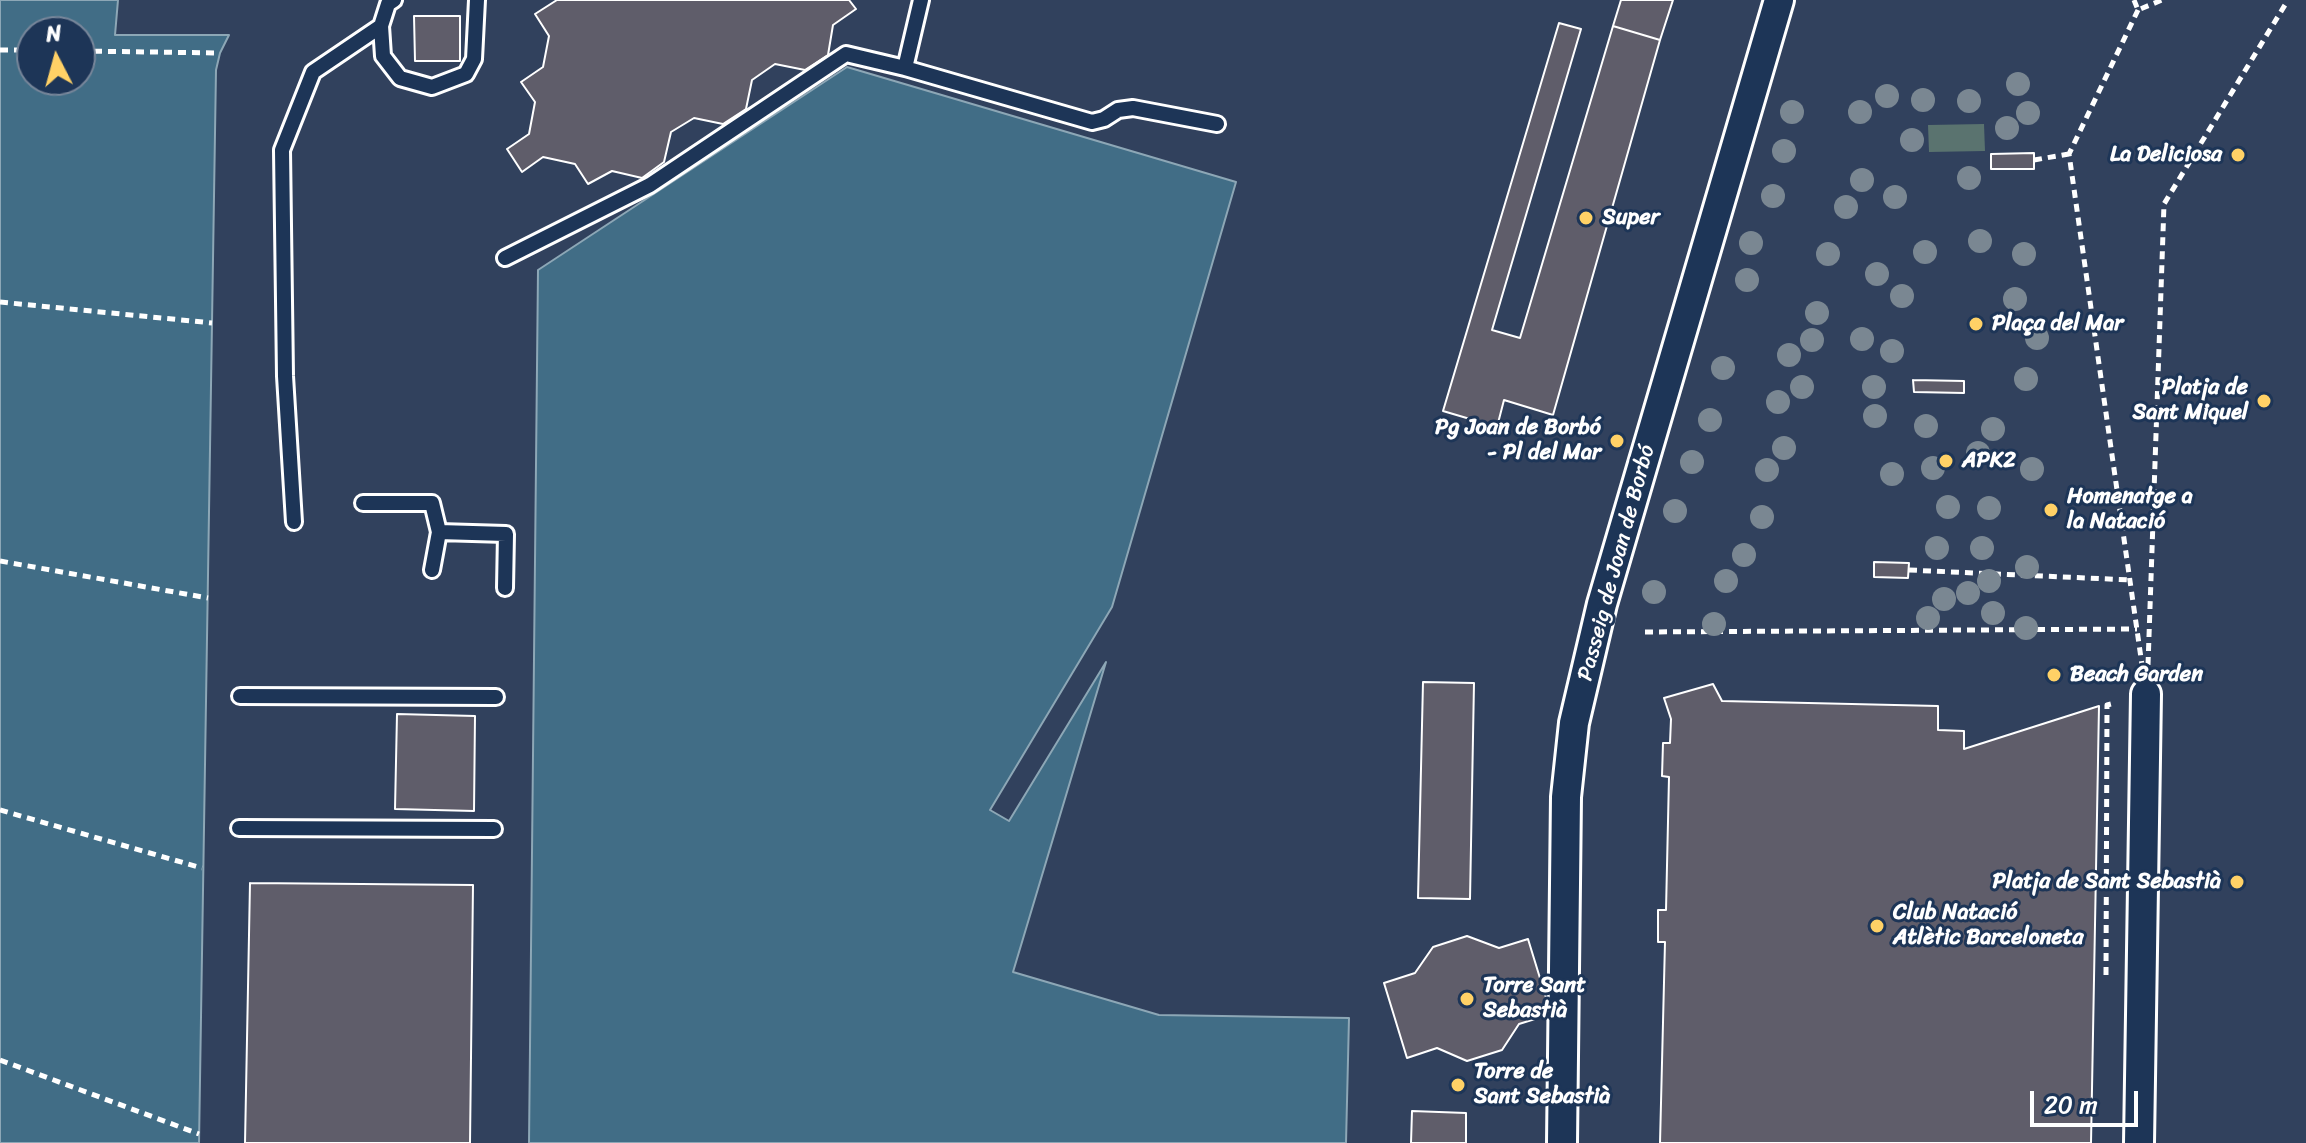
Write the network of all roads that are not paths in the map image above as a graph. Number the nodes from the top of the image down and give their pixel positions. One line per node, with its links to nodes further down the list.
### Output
1 (394, 0): 5 (lane)
2 (477, 0): 5 (lane)
3 (921, 0): 6 (lane)
4 (1779, 0): 19 (street, Passeig de Joan de Borbó)
5 (381, 26): 10 (lane)
6 (905, 68): 7 (lane); 8 (lane)
7 (1217, 124)
8 (505, 258)
9 (363, 503): 11 (lane)
10 (294, 522)
11 (439, 532): 12 (lane); 13 (lane)
12 (432, 570)
13 (505, 588)
14 (2146, 694): 20 (street)
15 (240, 696): 16 (lane)
16 (496, 697)
17 (239, 828): 18 (lane)
18 (494, 829)
19 (1562, 1143)
20 (2139, 1143)

